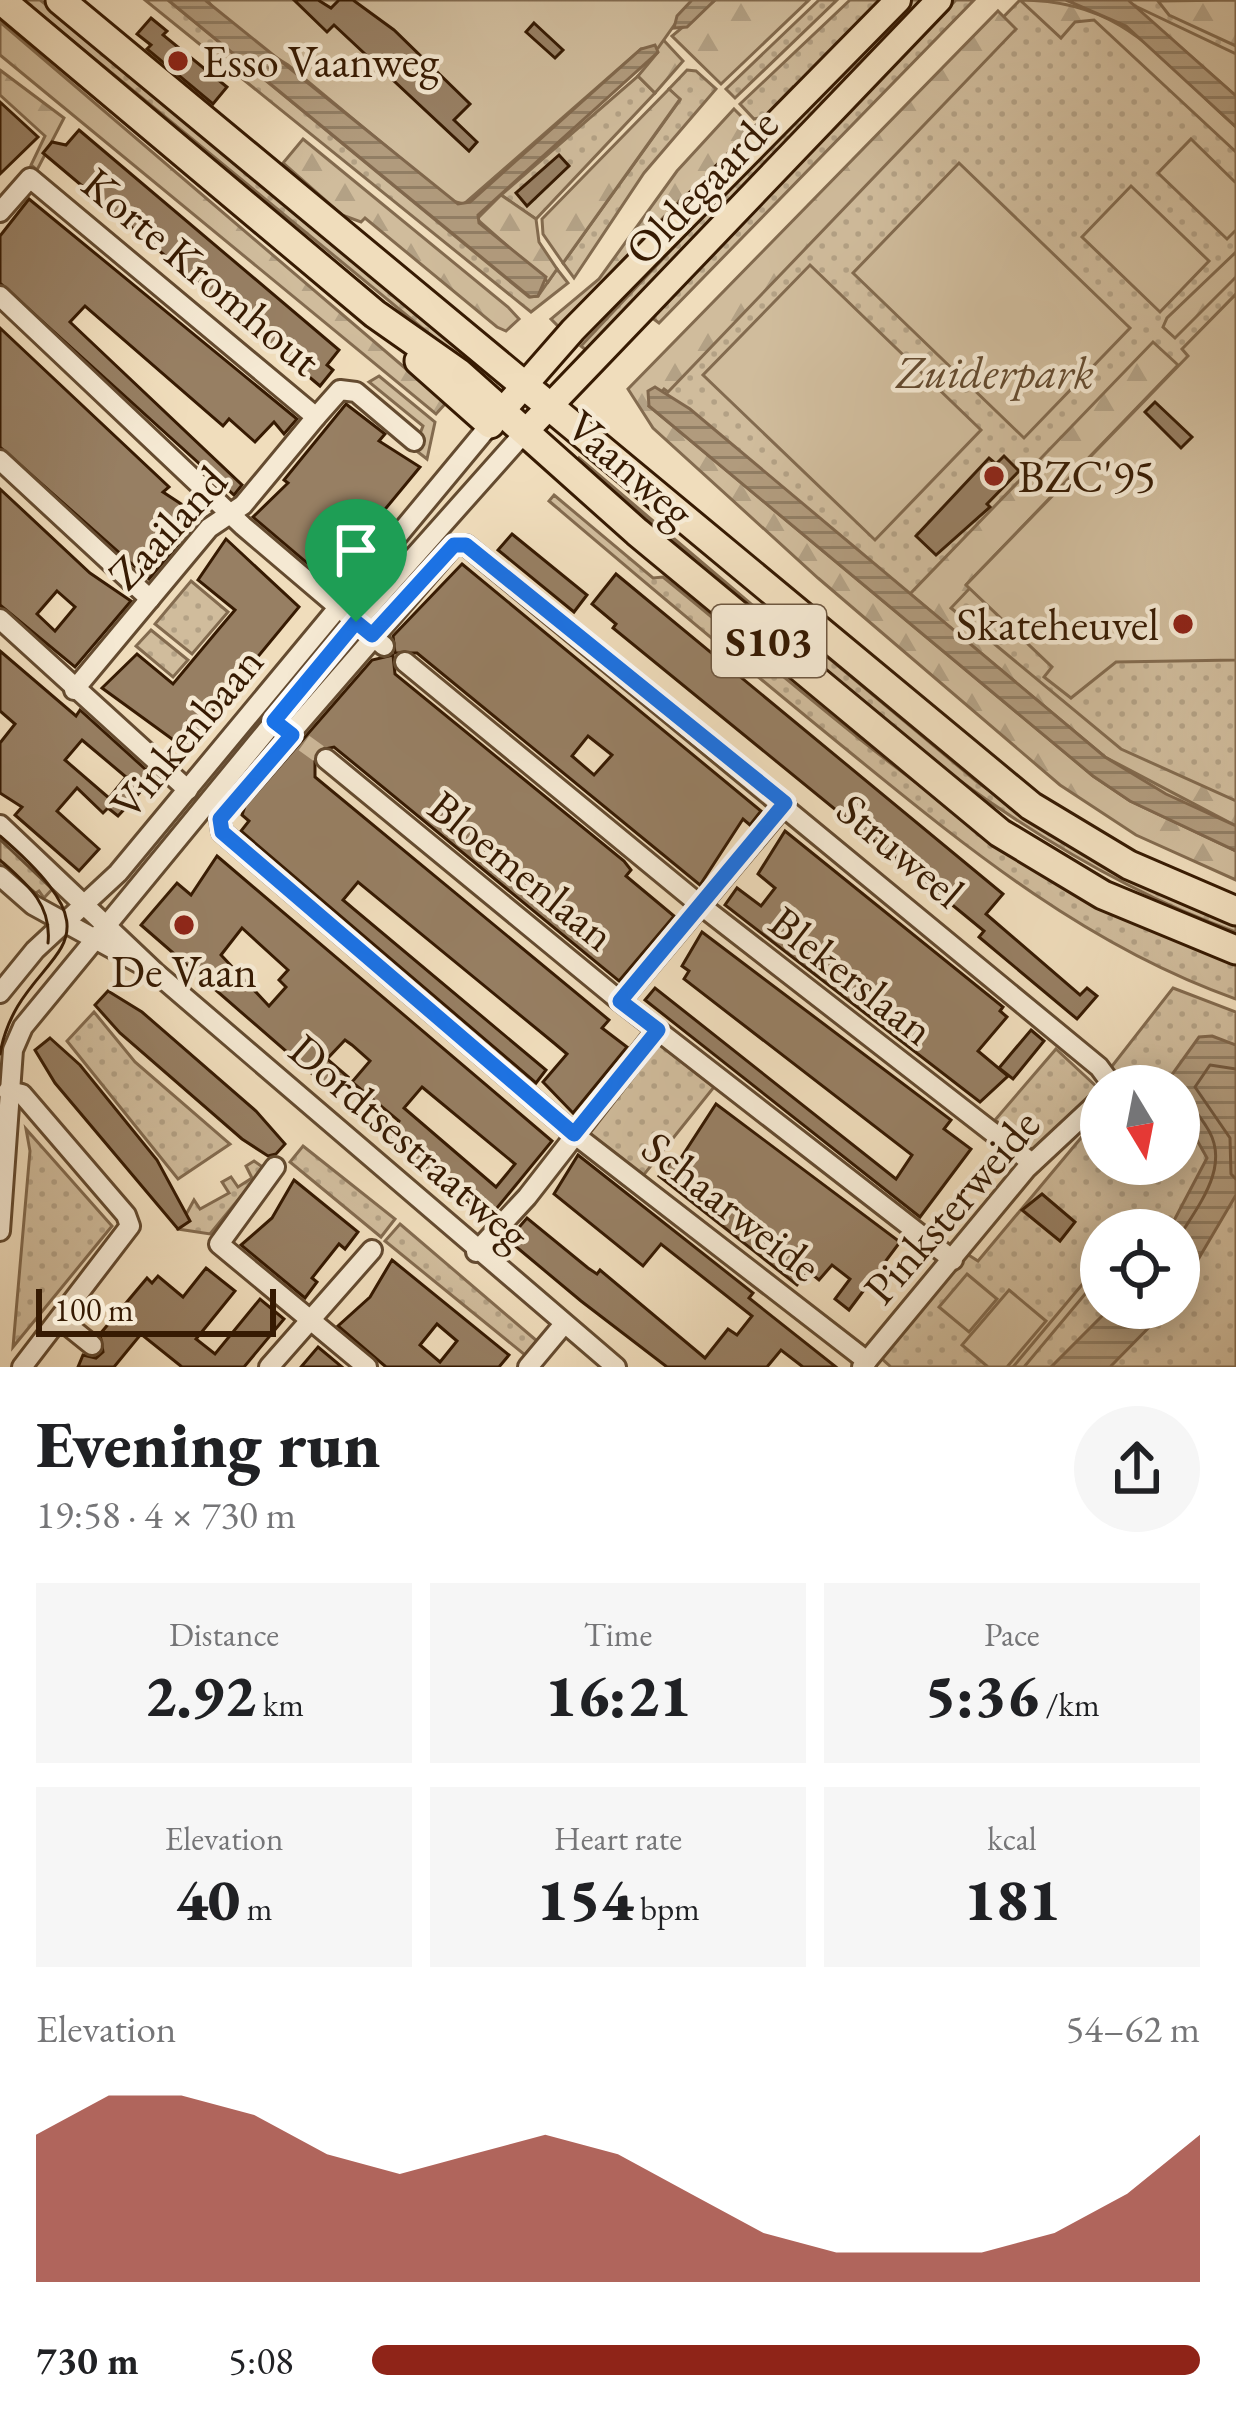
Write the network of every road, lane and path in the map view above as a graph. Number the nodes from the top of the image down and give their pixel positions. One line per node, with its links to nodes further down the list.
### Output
1 (2, 0): 13 (highway, Vaanweg / S103)
2 (60, 0): 5 (highway, Vaanweg)
3 (898, 0): 11 (main road, Oldegaarde)
4 (939, 0): 12 (main road, Oldegaarde)
5 (96, 29): 6 (highway); 8 (highway, Vaanweg)
6 (130, 39)
7 (256, 135): 8 (highway)
8 (274, 178): 11 (highway, Vaanweg)
9 (0, 212): 14 (street, Korte Kromhout)
10 (0, 296): 18 (street)
11 (524, 383): 12 (highway, Vaanweg); 13 (main road, Oldegaarde)
12 (555, 402): 15 (main road, Oldegaarde); 36 (highway, Vaanweg / S103)
13 (496, 417): 15 (highway, Vaanweg / S103); 22 (street, Vinkenbaan)
14 (316, 418): 16 (street, Korte Kromhout); 18 (street, Zaailand)
15 (525, 432): 22 (street, Vinkenbaan); 41 (highway, Vaanweg / S103)
16 (414, 441)
17 (0, 460): 20 (street)
18 (232, 514): 20 (street, Zaailand); 22 (street)
19 (466, 545): 22 (street, Vinkenbaan); 29 (street, Struweel)
20 (150, 599): 24 (street, Zaailand)
21 (3, 628): 24 (street)
22 (364, 628): 25 (street, Vinkenbaan); 26 (street, Vinkenbaan); 28 (street, Vinkenbaan)
23 (405, 662): 34 (street, Blekerslaan)
24 (74, 690): 28 (street)
25 (274, 721): 26 (street); 37 (street, Vinkenbaan)
26 (298, 739): 31 (street, Vinkenbaan)
27 (326, 759): 44 (street, Bloemenlaan)
28 (188, 790): 33 (street, Vinkenbaan)
29 (785, 803): 34 (street); 46 (street, Struweel)
30 (0, 825): 33 (street, Dordtsestraatweg)
31 (222, 832): 49 (street, Schaarweide)
32 (0, 876): 35 (street, Dordtsestraatweg)
33 (87, 903): 37 (street, Dordtsestraatweg); 38 (street, Vinkenbaan)
34 (699, 904): 44 (street); 50 (street, Blekerslaan)
35 (33, 905): 38 (street, Dordtsestraatweg); 40 (street)
36 (1236, 911)
37 (107, 922): 39 (street, Vinkenbaan); 42 (street, Dordtsestraatweg)
38 (63, 923): 39 (street, Dordtsestraatweg); 40 (street, Vinkenbaan)
39 (94, 940): 42 (street, Dordtsestraatweg); 47 (street, Vinkenbaan)
40 (38, 947): 43 (street, Vinkenbaan)
41 (1236, 950)
42 (155, 972): 54 (street, Dordtsestraatweg)
43 (0, 993)
44 (620, 1001): 45 (street, Bloemenlaan)
45 (658, 1030): 49 (street); 55 (street, Bloemenlaan)
46 (1091, 1065)
47 (8, 1091): 52 (street, Vinkenbaan); 56 (street)
48 (1080, 1118): 50 (street, Pinksterweide)
49 (574, 1134): 54 (street); 60 (street, Schaarweide)
50 (1032, 1163): 55 (street, Pinksterweide)
51 (275, 1167): 57 (street)
52 (0, 1232)
53 (373, 1250): 57 (street)
54 (476, 1252): 58 (street, Dordtsestraatweg)
55 (953, 1260): 60 (street, Pinksterweide)
56 (61, 1320): 59 (street); 61 (street)
57 (313, 1323): 62 (street); 63 (street)
58 (564, 1324): 64 (street); 65 (street, Dordtsestraatweg)
59 (92, 1345)
60 (865, 1364)
61 (22, 1367)
62 (268, 1367)
63 (367, 1367)
64 (528, 1367)
65 (616, 1367)

